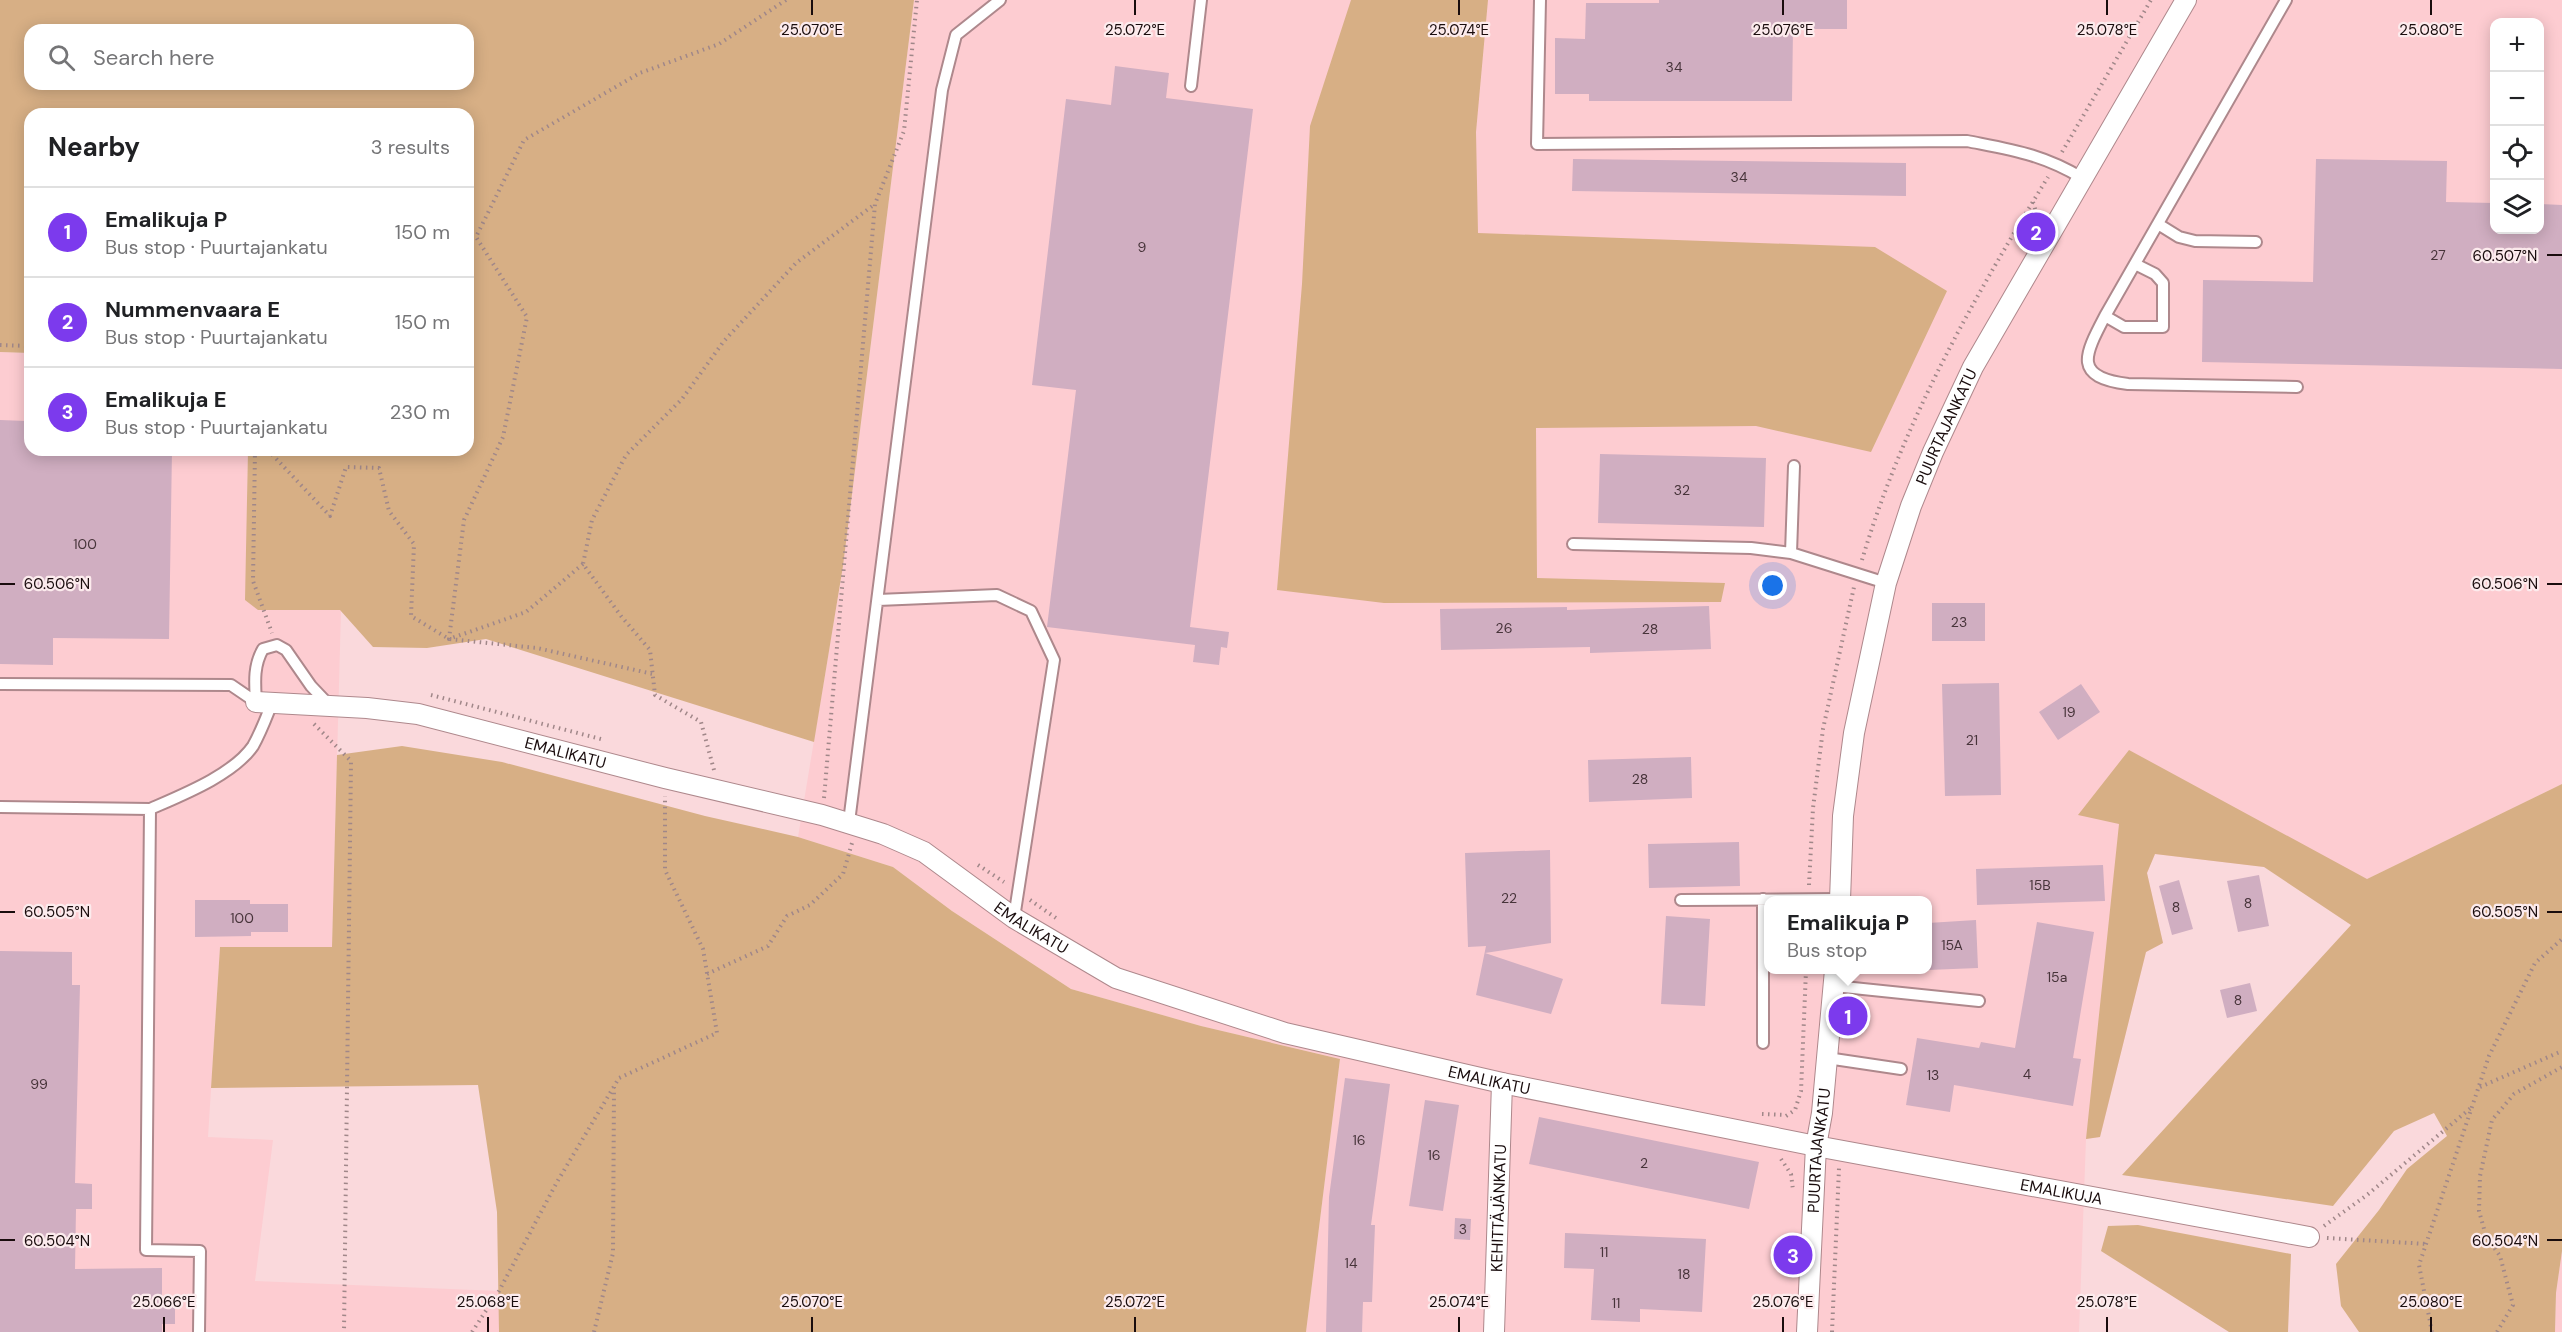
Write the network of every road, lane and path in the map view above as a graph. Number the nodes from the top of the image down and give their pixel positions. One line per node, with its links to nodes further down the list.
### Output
1 (786, 0): 26 (path)
2 (917, 0): 10 (path)
3 (1000, 0): 25 (lane)
4 (1201, 0): 8 (lane)
5 (1540, 0): 9 (lane)
6 (2286, 0): 11 (lane)
7 (2180, 2): 9 (street, PUURTAJANKATU)
8 (1191, 86)
9 (2082, 178): 24 (street, PUURTAJANKATU)
10 (875, 204): 23 (path); 40 (path)
11 (2158, 224): 12 (lane); 13 (lane)
12 (2256, 242)
13 (2136, 264): 14 (lane); 14 (lane)
14 (2105, 316): 17 (lane)
15 (0, 345): 16 (path)
16 (24, 346)
17 (2297, 387)
18 (255, 456): 27 (path)
19 (274, 456): 26 (path)
20 (1794, 466): 22 (lane)
21 (1573, 544): 22 (lane)
22 (1791, 553): 24 (lane)
23 (583, 564): 26 (path); 28 (path)
24 (1886, 583): 46 (street, PUURTAJANKATU)
25 (878, 600): 43 (lane); 45 (lane)
26 (449, 639): 28 (path)
27 (277, 645): 31 (lane); 33 (lane)
28 (652, 674): 36 (path)
29 (0, 684): 31 (lane)
30 (423, 694): 34 (path)
31 (264, 703): 32 (street, EMALIKATU); 42 (lane)
32 (295, 704): 33 (street, EMALIKATU); 70 (path)
33 (330, 706): 38 (street, EMALIKATU)
34 (603, 740)
35 (703, 767): 36 (path)
36 (714, 770): 37 (path)
37 (725, 773)
38 (665, 778): 40 (street, EMALIKATU); 52 (path)
39 (813, 795): 40 (path)
40 (823, 806): 43 (street, EMALIKATU); 43 (path)
41 (0, 807): 42 (lane)
42 (150, 809): 69 (lane)
43 (853, 817): 49 (street, EMALIKATU); 52 (path)
44 (972, 861): 45 (path)
45 (1018, 891): 49 (lane); 50 (path)
46 (1840, 896)
47 (1763, 899): 48 (lane); 55 (lane)
48 (1681, 900)
49 (1014, 918): 60 (street, EMALIKATU)
50 (1062, 922)
51 (2562, 939): 62 (path)
52 (707, 974): 61 (path)
53 (1835, 978): 54 (lane); 57 (street, PUURTAJANKATU)
54 (1979, 1001)
55 (1763, 1043)
56 (2562, 1051): 62 (path)
57 (1827, 1058): 59 (lane); 66 (street, PUURTAJANKATU)
58 (2562, 1066): 76 (path)
59 (1901, 1069)
60 (1502, 1083): 66 (street, EMALIKATU); 73 (street, KEHITTÄJÄNKATU)
61 (614, 1087): 71 (path); 72 (path)
62 (2479, 1087): 63 (path)
63 (2473, 1106): 67 (path); 68 (path)
64 (1760, 1114): 65 (path)
65 (1786, 1115)
66 (1816, 1146): 67 (street, EMALIKUJA); 74 (street, PUURTAJANKATU)
67 (2309, 1237): 68 (path)
68 (2427, 1244): 75 (path)
69 (199, 1332)
70 (344, 1332)
71 (472, 1332)
72 (594, 1332)
73 (1494, 1332)
74 (1807, 1332)
75 (2432, 1332)
76 (2497, 1332)

